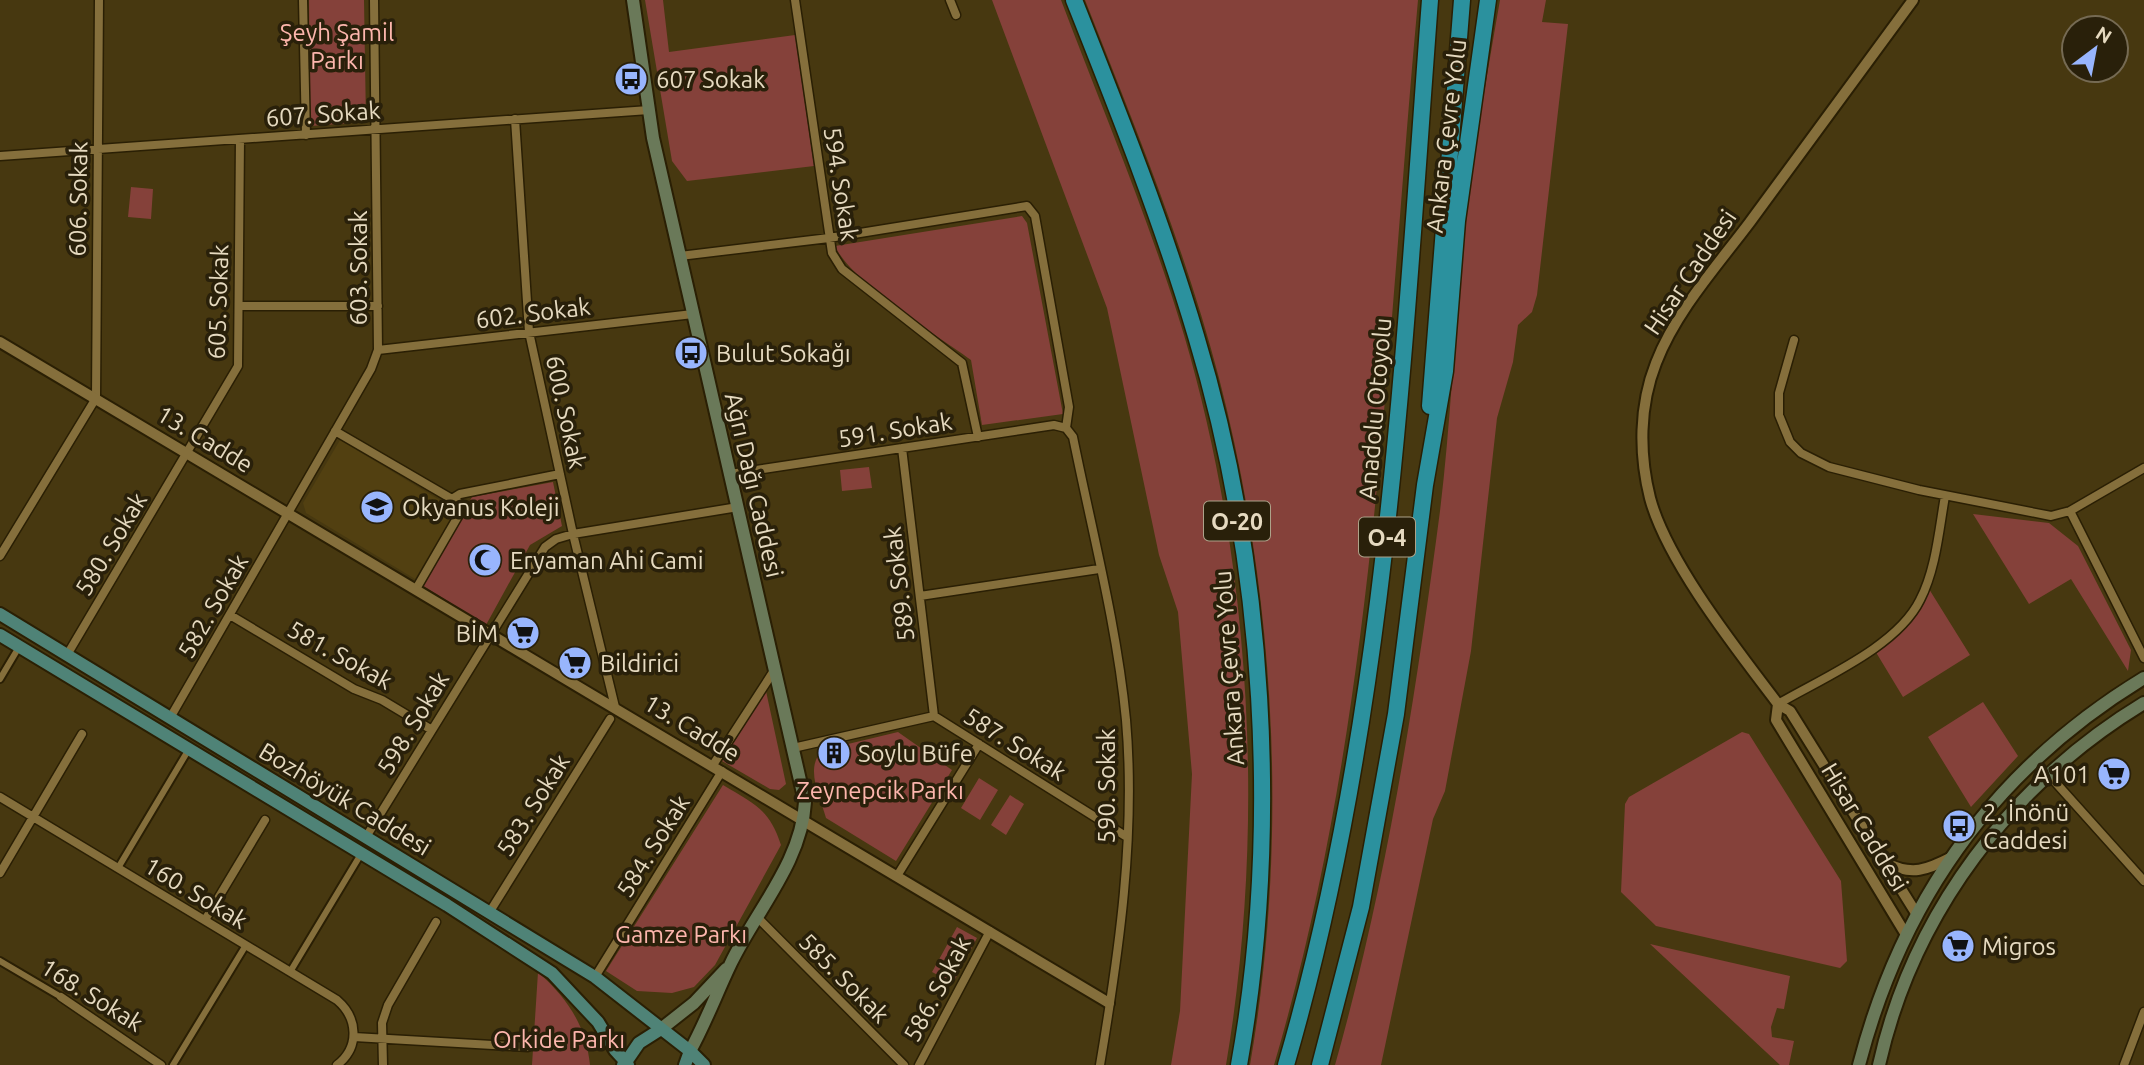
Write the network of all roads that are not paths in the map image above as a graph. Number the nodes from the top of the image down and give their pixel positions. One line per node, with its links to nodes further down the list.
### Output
1 (99, 0): 18 (street, 606. Sokak)
2 (303, 0): 16 (street)
3 (374, 0): 15 (street, 603. Sokak)
4 (633, 0): 13 (main road, Ağrı Dağı Caddesi)
5 (795, 0): 20 (street, 594. Sokak)
6 (950, 0): 12 (street)
7 (1074, 0): 120 (highway, Ankara Çevre Yolu / O-20)
8 (1430, 0): 121 (highway, Anadolu Otoyolu / O-4)
9 (1462, 0): 38 (highway, O-4)
10 (1488, 0): 38 (highway, Ankara Çevre Yolu)
11 (1913, 0): 60 (street, Hisar Caddesi)
12 (956, 15)
13 (649, 110): 14 (street, 607. Sokak); 21 (main road, Ağrı Dağı Caddesi)
14 (515, 119): 15 (street, 607. Sokak); 25 (street, 600. Sokak)
15 (376, 130): 16 (street, 607. Sokak); 23 (street, 603. Sokak)
16 (306, 135): 17 (street, 607. Sokak)
17 (240, 139): 18 (street, 607. Sokak); 22 (street, 605. Sokak)
18 (98, 150): 19 (street, 607. Sokak); 29 (street, 606. Sokak)
19 (0, 156)
20 (829, 238): 21 (street); 30 (street); 32 (street, 594. Sokak)
21 (680, 256): 24 (main road, Ağrı Dağı Caddesi)
22 (239, 306): 23 (street); 34 (street, 605. Sokak)
23 (378, 306): 28 (street, 603. Sokak)
24 (693, 314): 25 (street, 602. Sokak); 37 (main road, Ağrı Dağı Caddesi)
25 (529, 332): 28 (street, 602. Sokak); 36 (street, 600. Sokak)
26 (1794, 340): 39 (street)
27 (0, 342): 29 (street, 13. Cadde)
28 (378, 350): 31 (street, 603. Sokak)
29 (96, 398): 34 (street, 13. Cadde); 45 (street)
30 (1066, 428): 32 (street, 591. Sokak); 46 (street, 590. Sokak)
31 (335, 431): 40 (street); 43 (street, 603. Sokak)
32 (978, 437): 33 (street, 591. Sokak)
33 (902, 448): 37 (street, 591. Sokak); 48 (street, 589. Sokak)
34 (188, 453): 43 (street, 13. Cadde); 54 (street, 580. Sokak)
35 (2144, 468): 42 (street)
36 (560, 474): 40 (street); 44 (street, 600. Sokak)
37 (730, 474): 41 (main road, Ağrı Dağı Caddesi)
38 (1425, 485): 122 (highway, Ankara Çevre Yolu)
39 (1945, 496): 42 (street); 60 (street)
40 (452, 499): 47 (street)
41 (737, 508): 44 (street, 598. Sokak); 56 (main road, Ağrı Dağı Caddesi)
42 (2070, 511): 55 (street)
43 (289, 513): 47 (street, 13. Cadde); 50 (street, 582. Sokak)
44 (573, 534): 51 (street, 598. Sokak); 61 (street, 600. Sokak)
45 (0, 556)
46 (1099, 569): 48 (street); 80 (street, 590. Sokak)
47 (416, 589): 51 (street, 13. Cadde)
48 (920, 596): 62 (street, 589. Sokak)
49 (0, 614): 54 (main road, Bozhöyük Caddesi)
50 (230, 615): 63 (street, 582. Sokak); 65 (street, 581. Sokak)
51 (491, 633): 61 (street, 13. Cadde); 65 (street, 598. Sokak)
52 (0, 635): 53 (main road, Bozhöyük Caddesi)
53 (20, 647): 57 (street); 69 (main road, Bozhöyük Caddesi)
54 (67, 655): 63 (main road, Bozhöyük Caddesi)
55 (2144, 658)
56 (775, 669): 68 (main road, Ağrı Dağı Caddesi); 71 (street, 584. Sokak)
57 (0, 678)
58 (2144, 678): 70 (main road)
59 (2144, 703): 72 (main road)
60 (1778, 705): 73 (street, Hisar Caddesi); 74 (street, Hisar Caddesi)
61 (615, 707): 71 (street, 13. Cadde)
62 (934, 716): 67 (street, 587. Sokak); 68 (street, 587. Sokak)
63 (170, 718): 79 (main road, Bozhöyük Caddesi)
64 (610, 719): 88 (street, 583. Sokak)
65 (432, 730): 79 (street, 598. Sokak)
66 (82, 734): 76 (street)
67 (979, 744): 80 (street, 587. Sokak); 86 (street)
68 (793, 748): 77 (main road, Ağrı Dağı Caddesi)
69 (189, 749): 81 (main road, Bozhöyük Caddesi); 84 (street)
70 (2035, 760): 72 (main road); 82 (main road)
71 (718, 768): 77 (street, 13. Cadde); 101 (street, 584. Sokak)
72 (2048, 774): 87 (street); 93 (main road)
73 (1833, 778): 74 (street); 83 (street, Hisar Caddesi)
74 (1817, 788): 95 (street, Hisar Caddesi)
75 (0, 797): 76 (street, 160. Sokak)
76 (33, 817): 84 (street, 160. Sokak); 85 (street)
77 (804, 819): 86 (street, 13. Cadde); 90 (main road, Ağrı Dağı Caddesi)
78 (265, 820): 91 (street)
79 (366, 837): 88 (main road, Bozhöyük Caddesi)
80 (1127, 837): 103 (street, 590. Sokak)
81 (361, 853): 100 (street); 110 (main road, Bozhöyük Caddesi)
82 (1952, 857): 83 (street); 89 (main road)
83 (1885, 862): 89 (street, Hisar Caddesi)
84 (118, 868): 91 (street, 160. Sokak)
85 (0, 873)
86 (897, 876): 94 (street, 13. Cadde)
87 (2144, 881)
88 (489, 912): 101 (main road, Bozhöyük Caddesi)
89 (1916, 914): 93 (main road); 95 (main road)
90 (757, 917): 99 (main road, Ağrı Dağı Caddesi); 117 (street, 585. Sokak)
91 (205, 920): 97 (street, 160. Sokak)
92 (436, 922): 107 (street)
93 (1933, 923): 96 (main road)
94 (990, 931): 103 (street, 13. Cadde); 118 (street, 586. Sokak)
95 (1905, 933): 96 (main road); 123 (main road)
96 (1922, 943): 124 (main road)
97 (246, 945): 100 (street, 160. Sokak); 112 (street)
98 (0, 961): 102 (street, 168. Sokak)
99 (731, 963): 105 (main road, Ağrı Dağı Caddesi); 109 (main road, Ağrı Dağı Caddesi)
100 (290, 972): 106 (street, 160. Sokak)
101 (595, 977): 105 (main road, Bozhöyük Caddesi)
102 (61, 998): 111 (street, 168. Sokak)
103 (1109, 1003): 119 (street, 590. Sokak)
104 (2144, 1012): 125 (street)
105 (661, 1029): 109 (main road, Bozhöyük Caddesi); 110 (main road)
106 (354, 1037): 107 (street); 113 (street)
107 (382, 1038): 108 (street); 114 (street)
108 (528, 1047)
109 (690, 1051): 115 (main road); 116 (main road)
110 (626, 1064)
111 (161, 1065)
112 (173, 1065)
113 (337, 1065)
114 (383, 1065)
115 (685, 1065)
116 (704, 1065)
117 (904, 1065)
118 (919, 1065)
119 (1100, 1065)
120 (1239, 1065)
121 (1286, 1065)
122 (1320, 1065)
123 (1859, 1065)
124 (1879, 1065)
125 (2124, 1065)

